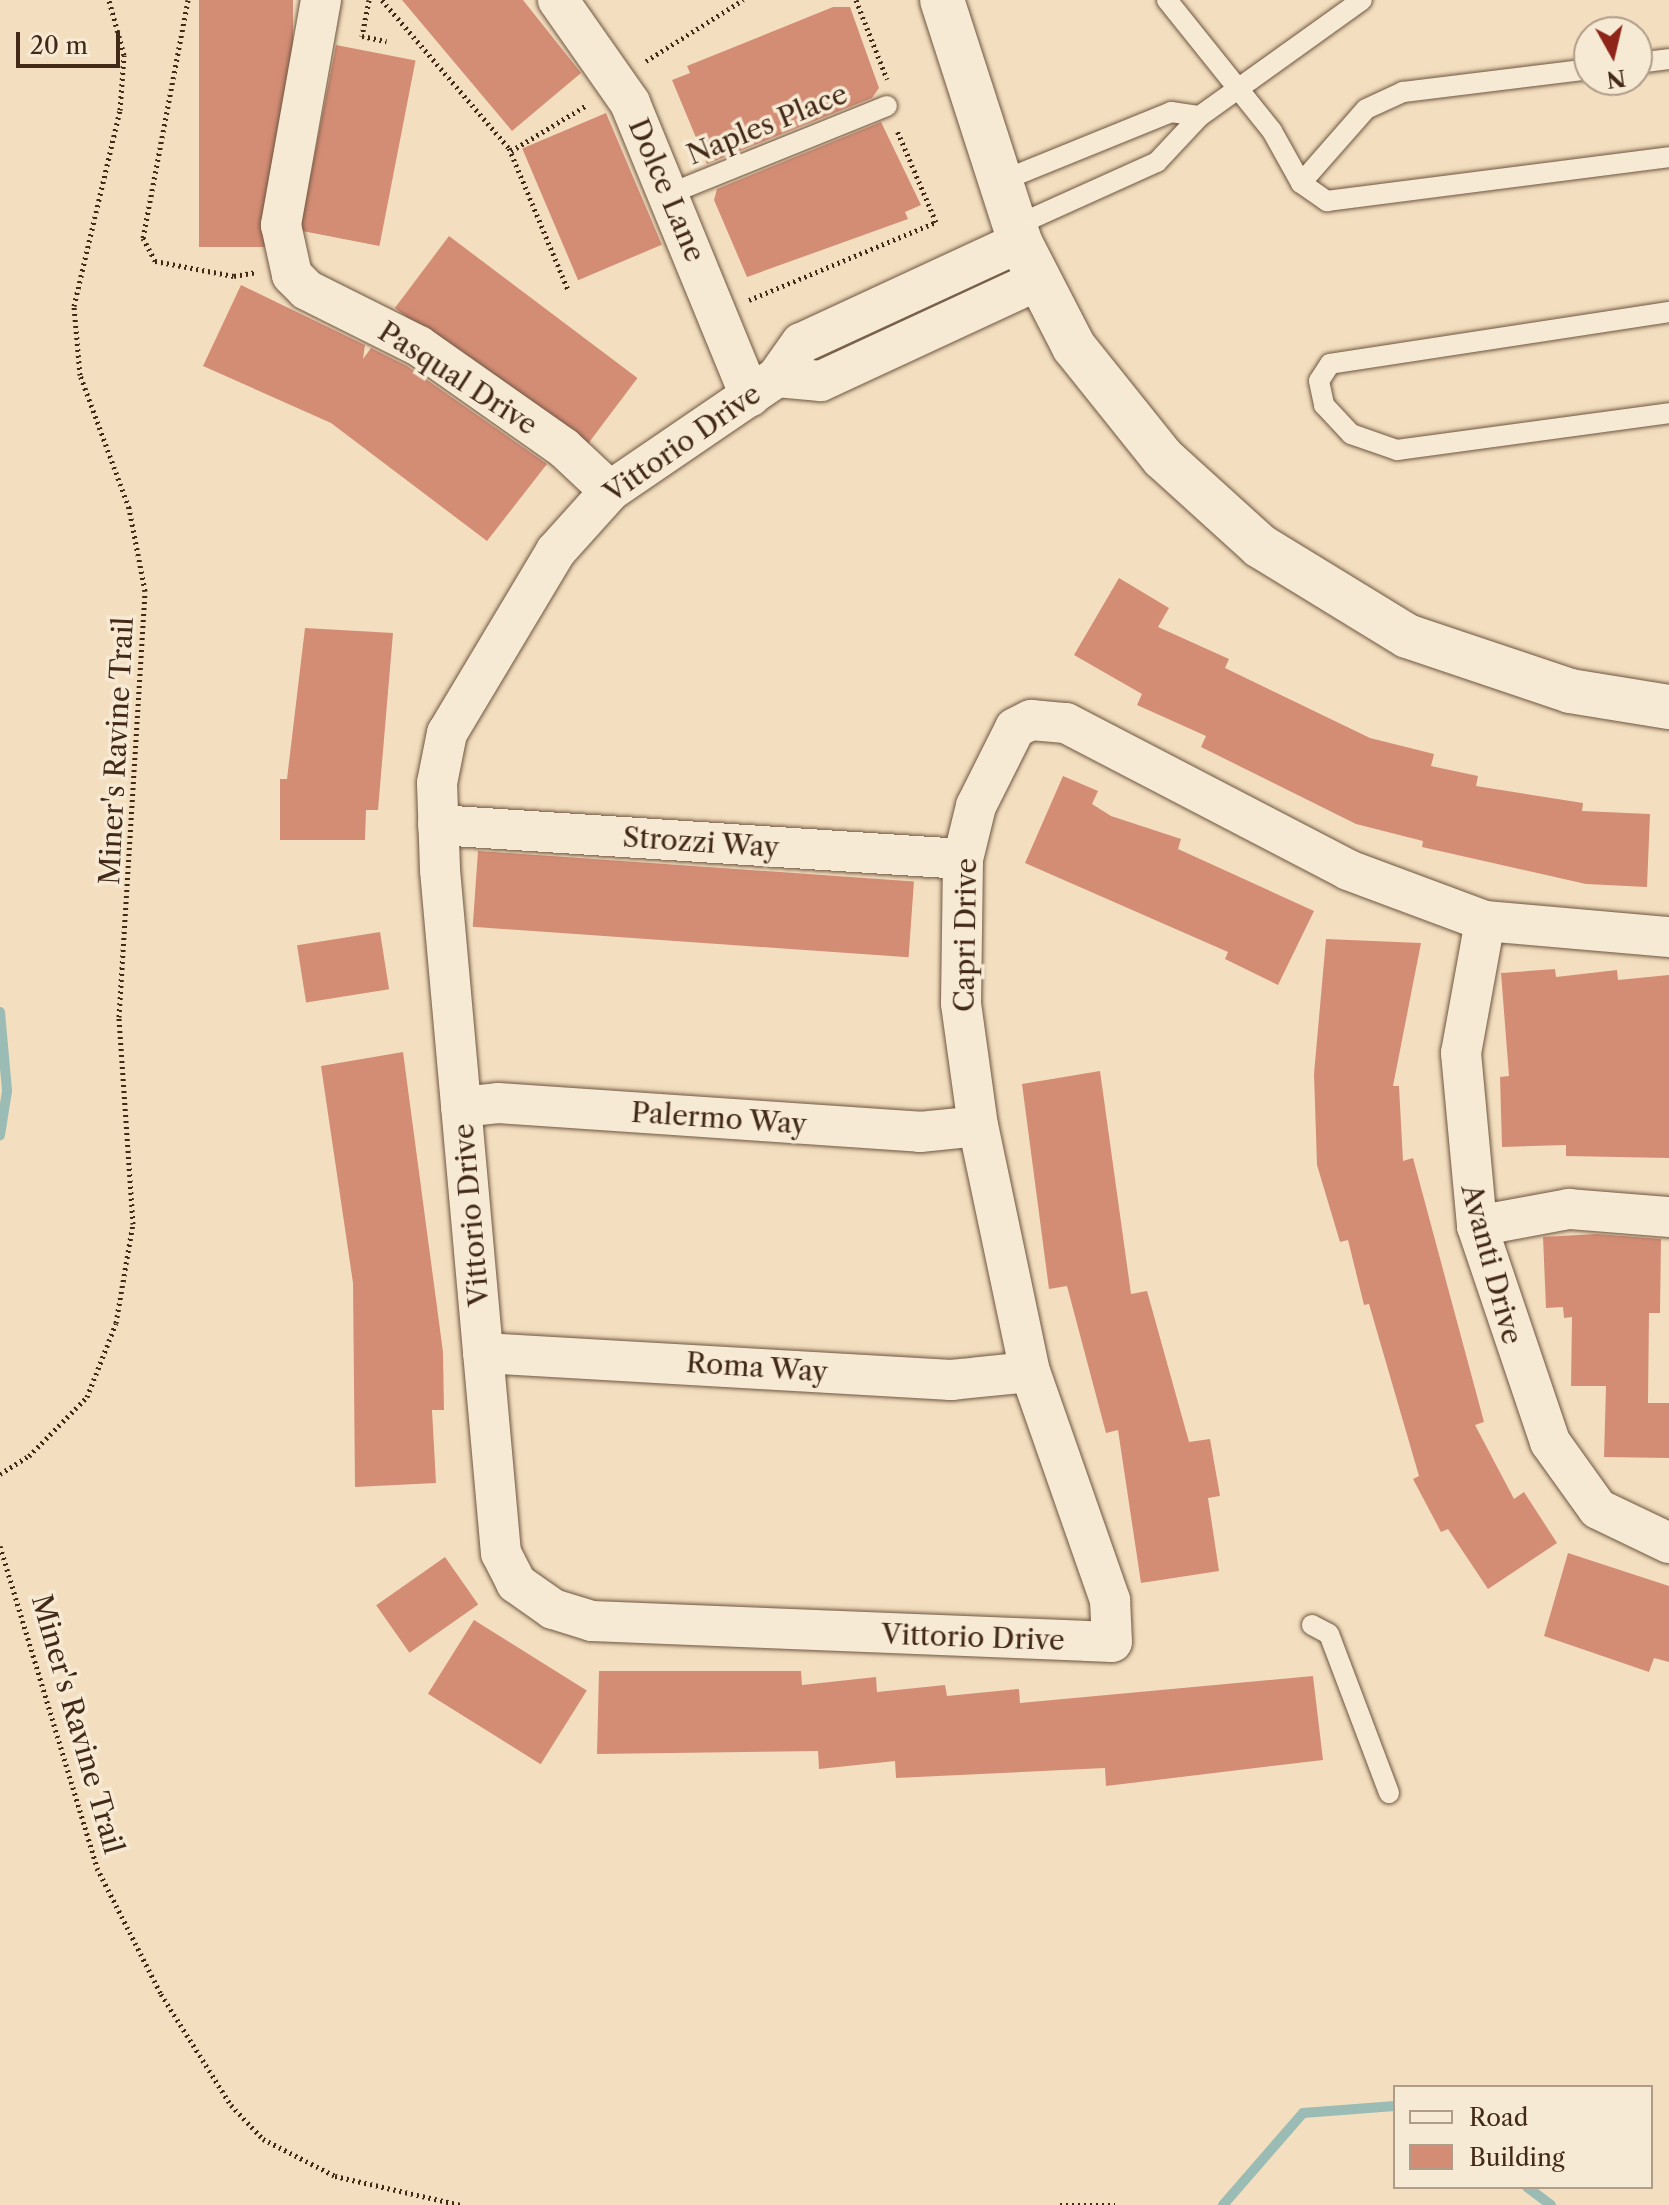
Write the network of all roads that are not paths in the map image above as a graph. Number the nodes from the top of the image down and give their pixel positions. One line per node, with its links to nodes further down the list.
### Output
1 (321, 0): 20 (street, Pasqual Drive)
2 (558, 0): 13 (street, Dolce Lane)
3 (942, 0): 11 (street)
4 (1362, 0): 7 (lane)
5 (1176, 3): 7 (lane)
6 (1573, 71): 12 (lane)
7 (1236, 89): 9 (lane); 12 (lane)
8 (887, 106): 13 (lane, Naples Place)
9 (1200, 116): 11 (lane); 14 (lane)
10 (1669, 157): 12 (lane)
11 (999, 182): 14 (street)
12 (1301, 183)
13 (669, 194): 18 (street, Dolce Lane)
14 (1025, 249): 16 (street, Vittorio Drive); 17 (street, Vittorio Drive); 21 (street)
15 (1669, 312): 19 (lane)
16 (834, 328): 17 (street); 18 (street, Vittorio Drive)
17 (852, 367): 18 (street, Vittorio Drive)
18 (764, 386): 20 (street, Vittorio Drive)
19 (1669, 413)
20 (610, 491): 22 (street, Vittorio Drive)
21 (1669, 707)
22 (438, 825): 23 (street, Strozzi Way); 26 (street, Vittorio Drive)
23 (963, 859): 24 (street, Capri Drive); 27 (street, Capri Drive)
24 (1485, 921): 25 (street, Capri Drive); 29 (street, Avanti Drive)
25 (1669, 937)
26 (461, 1107): 27 (street, Palermo Way); 30 (street, Vittorio Drive)
27 (978, 1126): 31 (street, Capri Drive)
28 (1669, 1217): 29 (street)
29 (1477, 1226): 32 (street, Avanti Drive)
30 (483, 1353): 31 (street, Roma Way); 34 (street, Vittorio Drive)
31 (1030, 1372): 34 (street, Capri Drive)
32 (1669, 1543)
33 (1312, 1625): 35 (lane)
34 (1112, 1642)
35 (1389, 1793)

